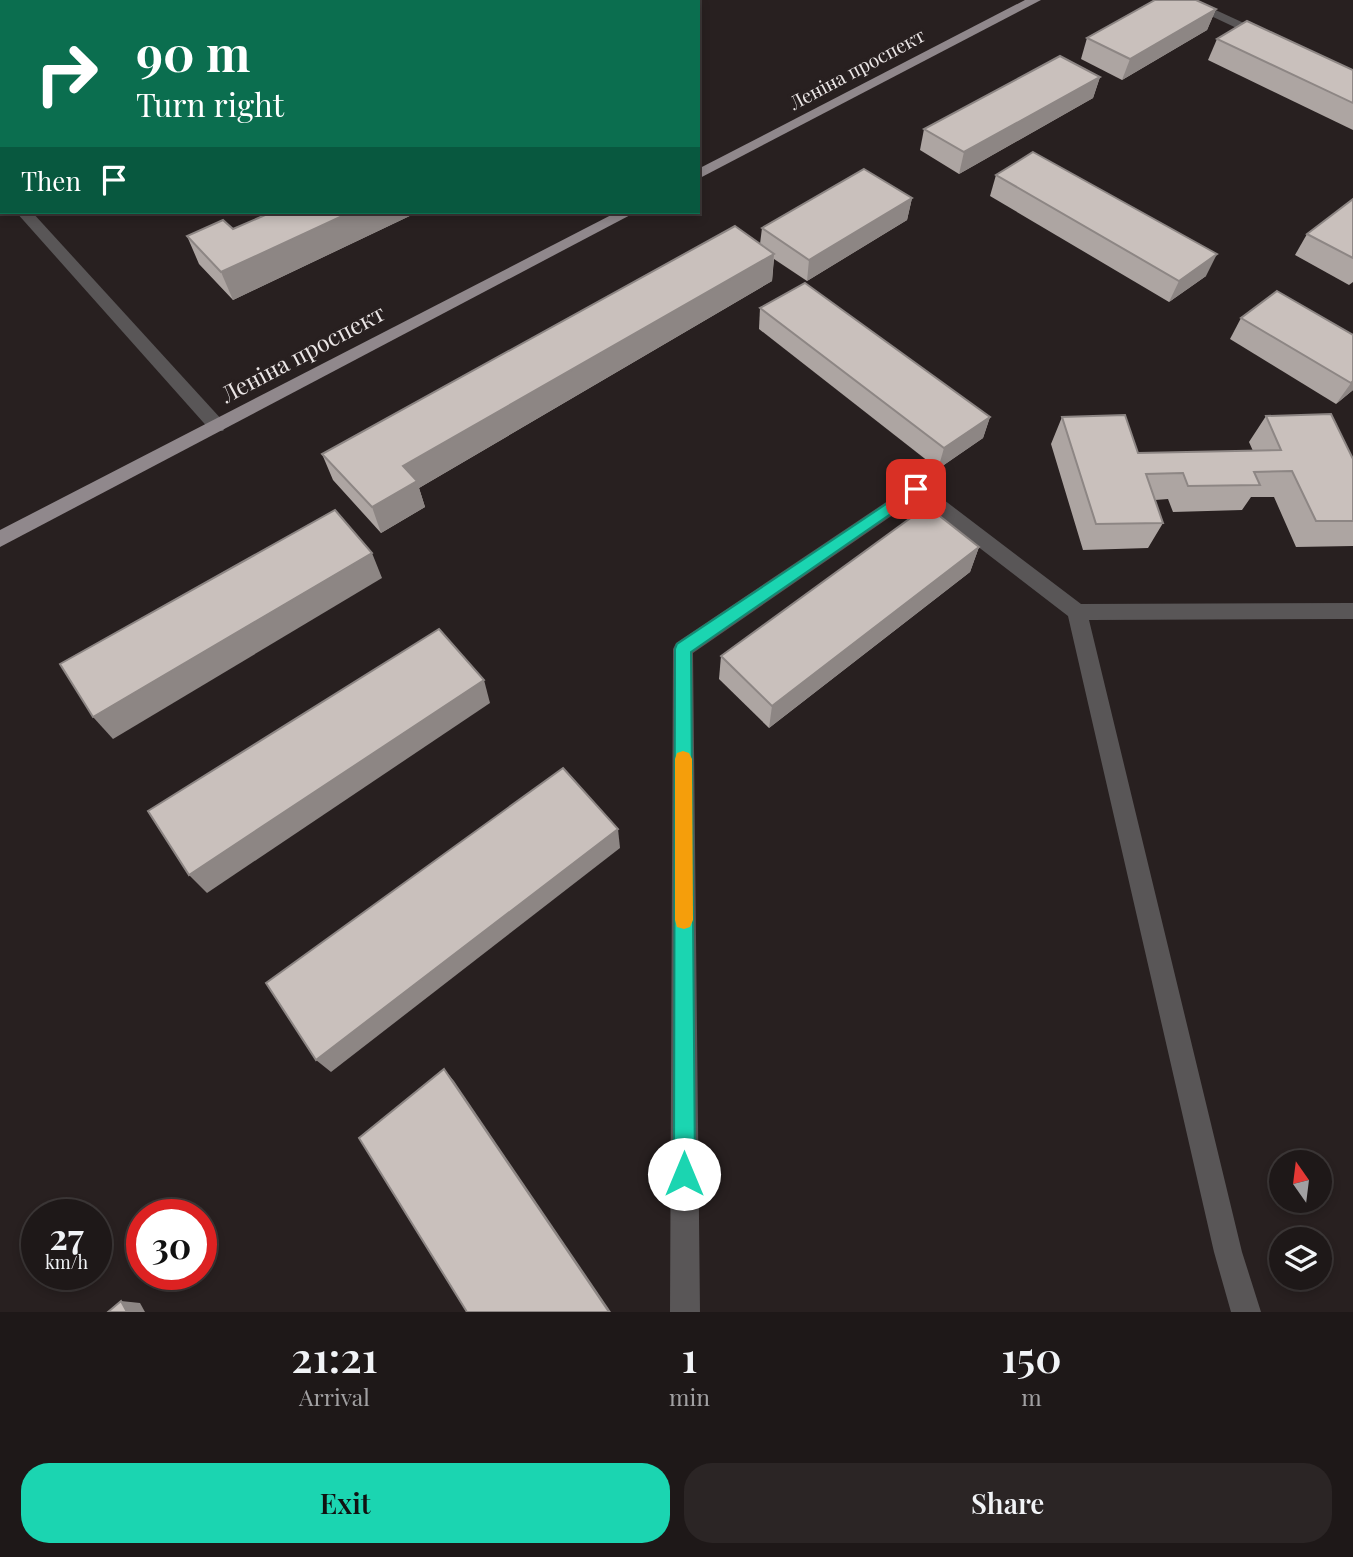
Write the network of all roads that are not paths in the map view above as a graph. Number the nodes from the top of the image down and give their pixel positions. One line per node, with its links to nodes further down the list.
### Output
1 (1035, 0): 4 (main road, Леніна проспект)
2 (1183, 0): 3 (street)
3 (1280, 43)
4 (700, 174)
5 (26, 214): 7 (street)
6 (624, 214): 7 (main road, Леніна проспект)
7 (217, 426): 8 (main road, Леніна проспект)
8 (0, 539)
9 (1353, 611): 10 (street)
10 (1077, 612): 11 (street); 12 (street)
11 (685, 1312)
12 (1246, 1312)

